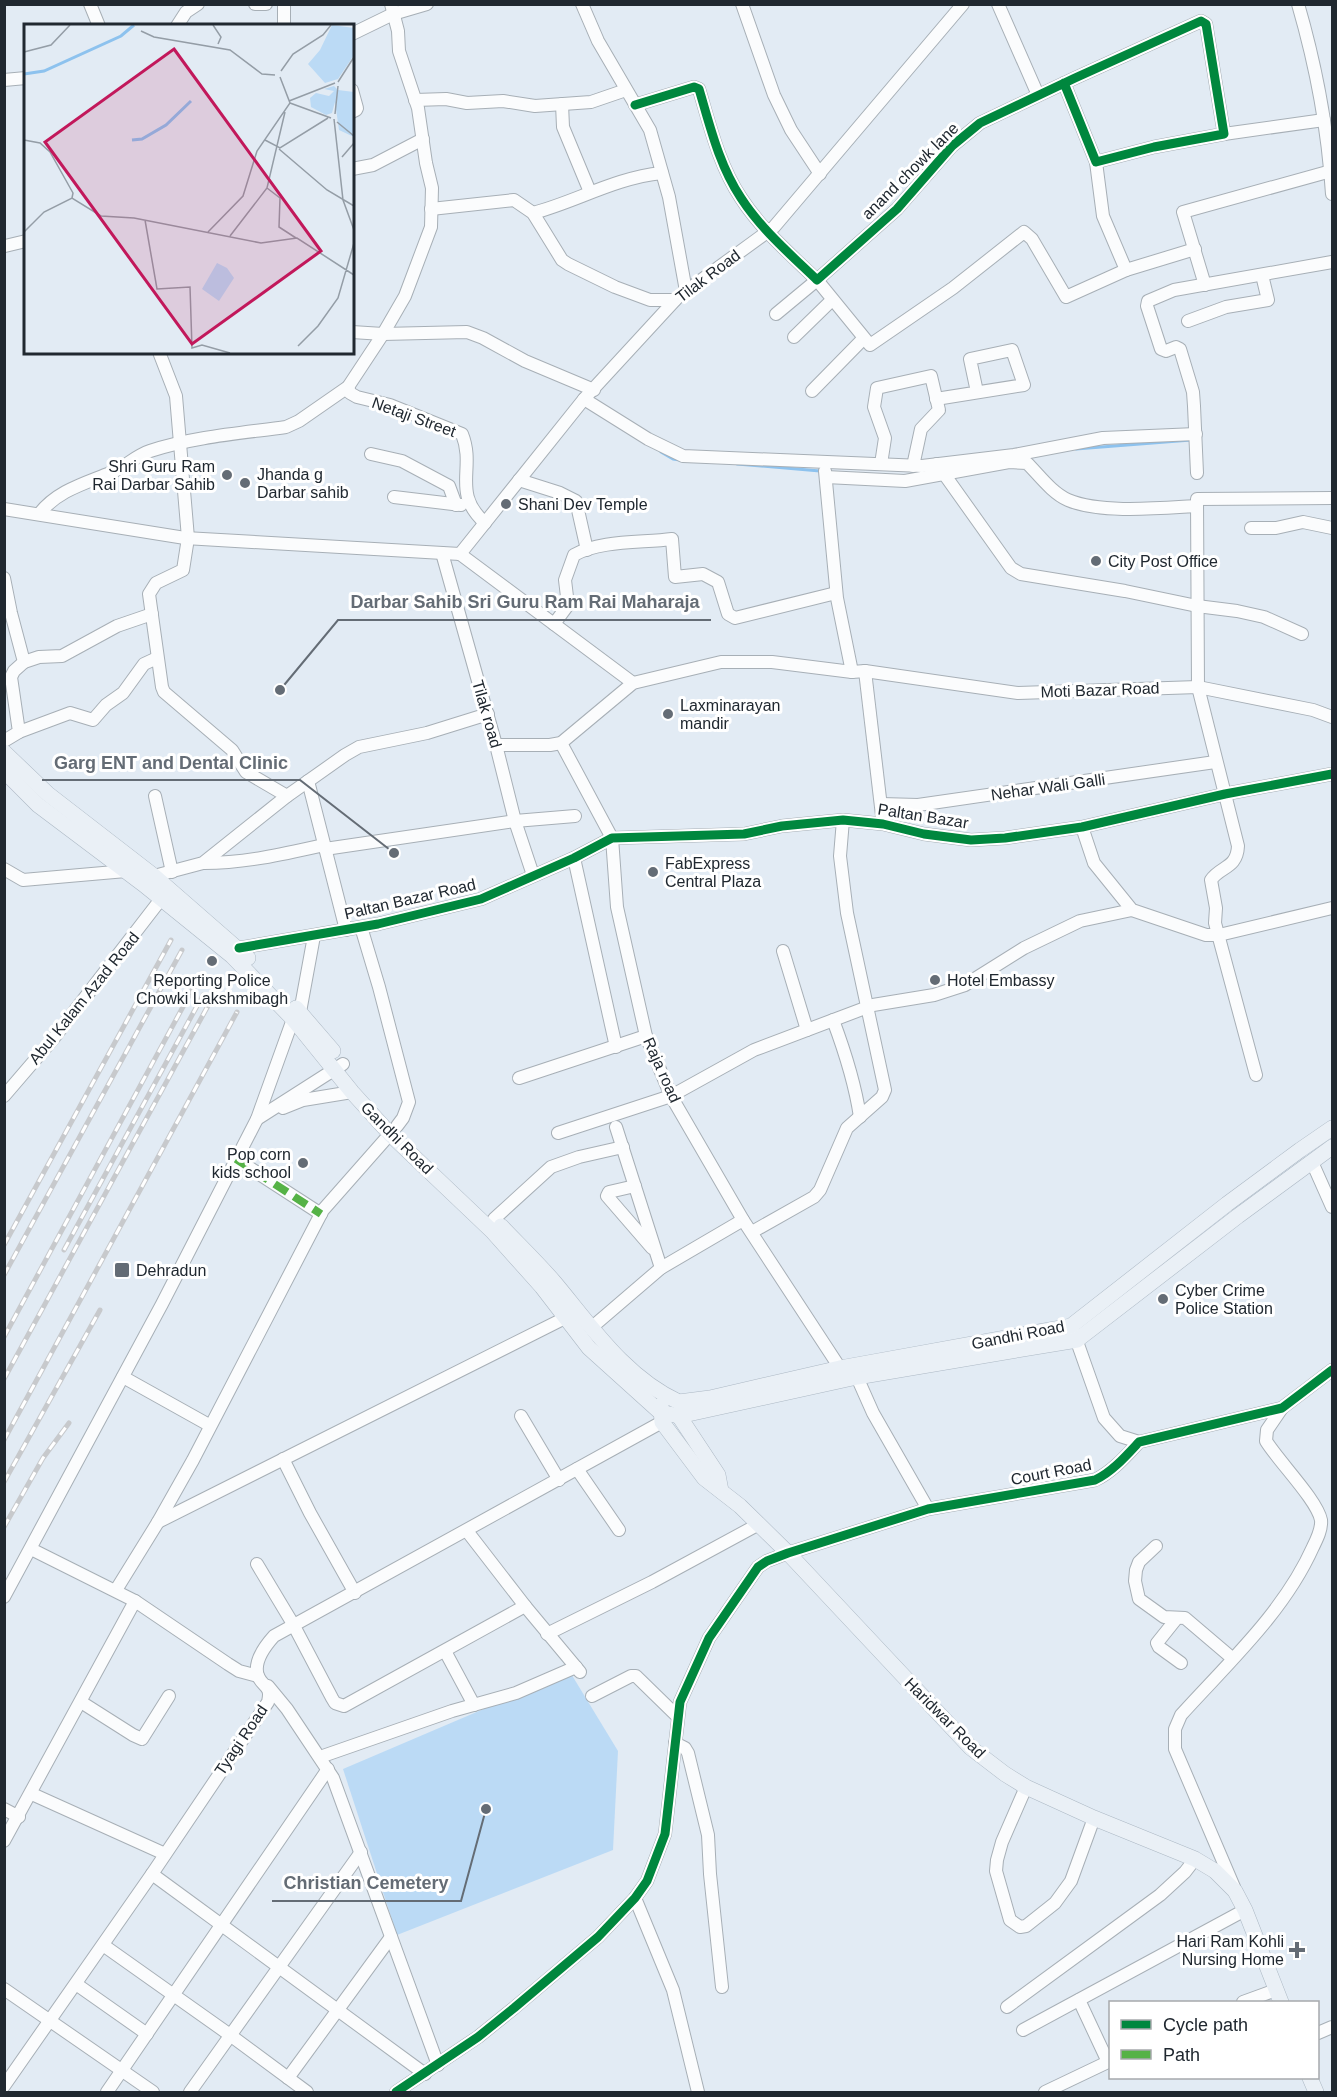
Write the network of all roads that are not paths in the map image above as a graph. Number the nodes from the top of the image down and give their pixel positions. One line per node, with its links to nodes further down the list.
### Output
1 (198, 4): 14 (street)
2 (255, 4): 3 (street)
3 (266, 4)
4 (284, 4): 15 (street)
5 (427, 4): 12 (street)
6 (582, 4): 20 (street)
7 (742, 4): 35 (street)
8 (963, 4): 35 (street, Tilak Road)
9 (998, 4): 21 (street)
10 (1298, 4): 27 (street)
11 (91, 5): 13 (street)
12 (392, 9): 16 (street); 23 (street)
13 (98, 24)
14 (178, 24)
15 (284, 24)
16 (354, 33)
17 (24, 78): 18 (street)
18 (4, 80)
19 (1064, 83): 21 (street, anand chowk lane); 28 (street, anand chowk lane); 31 (street)
20 (626, 90): 24 (street); 25 (street)
21 (1038, 95): 48 (street, anand chowk lane)
22 (354, 97): 26 (street)
23 (415, 100): 24 (street); 29 (street)
24 (562, 104): 36 (street)
25 (635, 105): 34 (street); 40 (street)
26 (354, 111)
27 (1324, 120): 28 (street); 30 (street)
28 (1224, 134): 31 (street)
29 (423, 139): 32 (street); 38 (street)
30 (1330, 143): 33 (street)
31 (1096, 162): 46 (street)
32 (354, 170)
33 (1331, 171): 37 (street); 44 (street)
34 (662, 173): 36 (street); 50 (street)
35 (820, 174): 40 (street, Tilak Road)
36 (590, 192): 39 (street)
37 (1332, 194)
38 (431, 209): 39 (street); 56 (street)
39 (533, 213): 51 (street)
40 (767, 232): 48 (street); 50 (street, Tilak Road)
41 (24, 241): 42 (street)
42 (5, 246): 43 (street)
43 (24, 247)
44 (1195, 249): 46 (street); 49 (street)
45 (1332, 262): 47 (street)
46 (1126, 270): 59 (street)
47 (1262, 274): 49 (street); 54 (street)
48 (817, 280): 52 (street); 53 (street, anand chowk lane)
49 (1205, 285): 67 (street)
50 (686, 291): 51 (street, Tilak Road)
51 (675, 300): 62 (street, Tilak Road)
52 (832, 300): 58 (street); 59 (street)
53 (776, 314)
54 (1188, 321)
55 (354, 325): 56 (street)
56 (385, 331): 57 (street); 61 (street); 62 (street)
57 (354, 332)
58 (794, 337)
59 (863, 339): 63 (street)
60 (160, 354): 68 (street)
61 (348, 387): 68 (street); 80 (street, Netaji Street)
62 (596, 387): 65 (street, Tilak Road)
63 (812, 391)
64 (978, 392): 64 (street); 66 (street)
65 (584, 399): 70 (street); 76 (street, Tilak Road)
66 (936, 399): 71 (street); 72 (street)
67 (1196, 434): 73 (street); 74 (street)
68 (179, 443): 83 (street); 87 (street)
69 (371, 454): 79 (street)
70 (824, 461): 71 (street); 75 (street)
71 (881, 464): 72 (street)
72 (914, 466): 73 (street)
73 (940, 469): 75 (street); 81 (street); 93 (street)
74 (1197, 473)
75 (826, 477): 92 (street)
76 (519, 480): 84 (street, Tilak Road); 88 (street)
77 (394, 497): 79 (street)
78 (1332, 498): 81 (street)
79 (456, 505): 80 (street)
80 (470, 506): 84 (street)
81 (1197, 507): 93 (street)
82 (4, 509): 83 (street)
83 (39, 514): 87 (street)
84 (485, 523): 90 (street, Tilak Road)
85 (1251, 528): 86 (street)
86 (1332, 528)
87 (188, 538): 89 (street); 94 (street)
88 (587, 549): 92 (street); 95 (street)
89 (442, 553): 90 (street); 103 (street, Tilak road)
90 (460, 554): 95 (street)
91 (4, 578): 98 (street)
92 (836, 593): 100 (street)
93 (1197, 606): 96 (street); 102 (street)
94 (152, 614): 97 (street); 98 (street)
95 (554, 624): 101 (street)
96 (1302, 634)
97 (157, 658): 105 (street); 116 (street)
98 (24, 662): 105 (street)
99 (865, 671): 100 (street, Moti Bazar Road); 102 (street, Moti Bazar Road); 117 (street)
100 (852, 672): 101 (street, Moti Bazar Road)
101 (633, 683): 107 (street)
102 (1198, 687): 104 (street, Moti Bazar Road); 110 (street)
103 (488, 714): 108 (street, Tilak road); 113 (street)
104 (1332, 717)
105 (19, 732): 106 (street)
106 (4, 741)
107 (561, 743): 108 (street); 123 (street, Raja road)
108 (496, 745): 120 (street, Tilak road)
109 (4, 752): 127 (main road)
110 (1215, 762): 114 (street); 117 (street, Nehar Wali Galli)
111 (4, 771): 127 (main road)
112 (1332, 774): 114 (street, Paltan Bazar)
113 (308, 781): 116 (street); 124 (street)
114 (1225, 794): 122 (street, Paltan Bazar); 137 (street)
115 (155, 796): 129 (street)
116 (287, 796): 126 (street)
117 (881, 804): 121 (street)
118 (575, 816): 120 (street)
119 (843, 820): 121 (street, Paltan Bazar); 123 (street, Paltan Bazar); 141 (street)
120 (515, 821): 124 (street); 130 (street, Tilak road)
121 (883, 824): 122 (street, Paltan Bazar)
122 (1082, 827): 134 (street)
123 (612, 838): 125 (street, Paltan Bazar Road); 145 (street, Raja road)
124 (325, 847): 126 (street); 136 (street)
125 (574, 858): 130 (street, Paltan Bazar Road); 146 (street)
126 (204, 863): 129 (street)
127 (131, 867): 128 (street); 131 (main road, Gandhi Road); 132 (main road, Gandhi Road)
128 (4, 869)
129 (172, 872): 131 (street)
130 (533, 875): 135 (street, Paltan Bazar Road)
131 (154, 876): 139 (main road, Gandhi Road)
132 (161, 899): 142 (main road, Gandhi Road); 151 (street, Abul Kalam Azad Road)
133 (1332, 908): 137 (street)
134 (1132, 910): 137 (street); 141 (street)
135 (361, 927): 136 (street, Paltan Bazar Road); 157 (street)
136 (345, 930): 138 (street, Paltan Bazar Road)
137 (1219, 935): 148 (street)
138 (314, 936): 139 (street, Paltan Bazar Road); 142 (street)
139 (239, 948): 142 (main road, Gandhi Road)
140 (783, 951): 144 (street)
141 (868, 1007): 143 (street); 153 (street)
142 (297, 1015): 147 (main road, Gandhi Road); 154 (street)
143 (833, 1020): 144 (street); 153 (street)
144 (807, 1030): 152 (street)
145 (646, 1036): 146 (street); 152 (street, Raja road)
146 (616, 1047): 149 (street)
147 (338, 1067): 150 (main road, Gandhi Road); 154 (street); 157 (main road, Gandhi Road)
148 (1256, 1075)
149 (519, 1078)
150 (352, 1092): 154 (street); 157 (main road, Gandhi Road)
151 (4, 1095)
152 (671, 1096): 158 (street); 167 (street, Raja road)
153 (860, 1117): 168 (street)
154 (257, 1119): 161 (street)
155 (616, 1127): 159 (street)
156 (1332, 1128): 173 (main road, Gandhi Road)
157 (393, 1130): 165 (street); 166 (main road, Gandhi Road); 171 (main road, Gandhi Road)
158 (558, 1133)
159 (623, 1147): 163 (street); 166 (street)
160 (1332, 1148): 162 (main road, Gandhi Road)
161 (236, 1159): 165 (street); 176 (street)
162 (1312, 1162): 164 (street); 173 (main road, Gandhi Road)
163 (635, 1186): 169 (street); 169 (street)
164 (1332, 1207)
165 (321, 1214): 183 (street)
166 (494, 1219): 172 (main road, Gandhi Road)
167 (743, 1220): 168 (street, Raja road); 170 (street)
168 (752, 1232): 174 (street, Raja road)
169 (656, 1252): 170 (street)
170 (660, 1268): 172 (street)
171 (565, 1318): 182 (main road, Gandhi Road); 185 (street)
172 (591, 1328): 178 (main road, Gandhi Road)
173 (1074, 1333): 174 (main road, Gandhi Road); 177 (main road, Gandhi Road); 184 (street)
174 (840, 1368): 180 (main road, Gandhi Road)
175 (1332, 1370): 179 (street)
176 (123, 1377): 183 (street); 197 (street)
177 (857, 1377): 180 (main road, Gandhi Road); 189 (street)
178 (662, 1395): 180 (main road, Gandhi Road); 182 (main road)
179 (1281, 1408): 184 (street); 192 (street)
180 (679, 1409): 182 (main road); 188 (main road, Haridwar Road)
181 (520, 1416): 187 (street)
182 (661, 1417): 186 (street); 188 (main road, Haridwar Road)
183 (209, 1425): 191 (street)
184 (1139, 1442): 189 (street, Court Road)
185 (283, 1459): 191 (street); 201 (street)
186 (578, 1469): 187 (street); 194 (street)
187 (559, 1480): 195 (street)
188 (721, 1491): 193 (main road, Haridwar Road)
189 (928, 1509): 198 (street, Court Road)
190 (1332, 1513): 192 (street)
191 (158, 1522): 200 (street)
192 (1321, 1522): 209 (street)
193 (759, 1524): 198 (main road, Haridwar Road); 207 (street)
194 (619, 1530)
195 (467, 1531): 201 (street); 204 (street)
196 (1156, 1546): 205 (street)
197 (31, 1549): 200 (street); 202 (street)
198 (788, 1553): 217 (street, Court Road); 221 (main road, Haridwar Road)
199 (257, 1564): 206 (street)
200 (116, 1590): 203 (street)
201 (355, 1593): 206 (street)
202 (4, 1597)
203 (135, 1601): 211 (street); 215 (street)
204 (525, 1606): 207 (street); 208 (street)
205 (1177, 1618): 209 (street); 210 (street)
206 (293, 1624): 208 (street); 211 (street)
207 (547, 1634): 216 (street)
208 (445, 1651): 216 (street)
209 (1232, 1658): 231 (street)
210 (1181, 1663)
211 (258, 1676): 212 (street, Tyagi Road)
212 (268, 1686): 219 (street); 228 (street, Tyagi Road)
213 (169, 1696): 215 (street)
214 (592, 1696): 217 (street)
215 (81, 1702): 222 (street)
216 (474, 1705): 219 (street)
217 (678, 1717): 218 (street, Court Road)
218 (675, 1743): 232 (street, Court Road); 239 (street)
219 (320, 1757): 220 (street)
220 (328, 1768): 227 (street); 234 (street)
221 (1026, 1786): 225 (main road, Haridwar Road); 225 (street)
222 (32, 1794): 224 (street); 228 (street)
223 (4, 1809): 224 (street)
224 (19, 1816): 226 (street)
225 (1094, 1818): 229 (main road, Haridwar Road)
226 (4, 1841)
227 (361, 1852): 235 (street); 237 (street)
228 (165, 1854): 230 (street, Tyagi Road)
229 (1195, 1858): 231 (main road, Haridwar Road); 245 (street)
230 (152, 1874): 234 (street); 236 (street, Tyagi Road)
231 (1235, 1891): 233 (main road, Haridwar Road)
232 (635, 1898): 252 (street, Court Road); 262 (street)
233 (1245, 1910): 242 (main road, Haridwar Road); 243 (street)
234 (221, 1926): 237 (street); 241 (street)
235 (392, 1937): 246 (street); 252 (street)
236 (103, 1945): 238 (street, Tyagi Road); 241 (street)
237 (278, 1967): 246 (street); 250 (street)
238 (76, 1984): 247 (street, Tyagi Road); 249 (street)
239 (722, 1987)
240 (4, 1989): 247 (street)
241 (174, 1995): 249 (street); 250 (street)
242 (1278, 1996): 244 (street)
243 (1079, 2000): 248 (street); 251 (street)
244 (1249, 2001)
245 (1007, 2007)
246 (337, 2010): 254 (street); 255 (street)
247 (51, 2021): 253 (street); 256 (street, Tyagi Road)
248 (1023, 2030)
249 (147, 2034): 253 (street)
250 (230, 2035): 255 (street); 259 (street)
251 (1109, 2062): 263 (street)
252 (438, 2065): 254 (street, Court Road)
253 (122, 2071): 257 (street); 258 (street)
254 (425, 2074): 261 (street, Court Road)
255 (288, 2078): 260 (street)
256 (4, 2086)
257 (107, 2092)
258 (153, 2092)
259 (190, 2092)
260 (307, 2092)
261 (396, 2092)
262 (698, 2092)
263 (1045, 2092)

